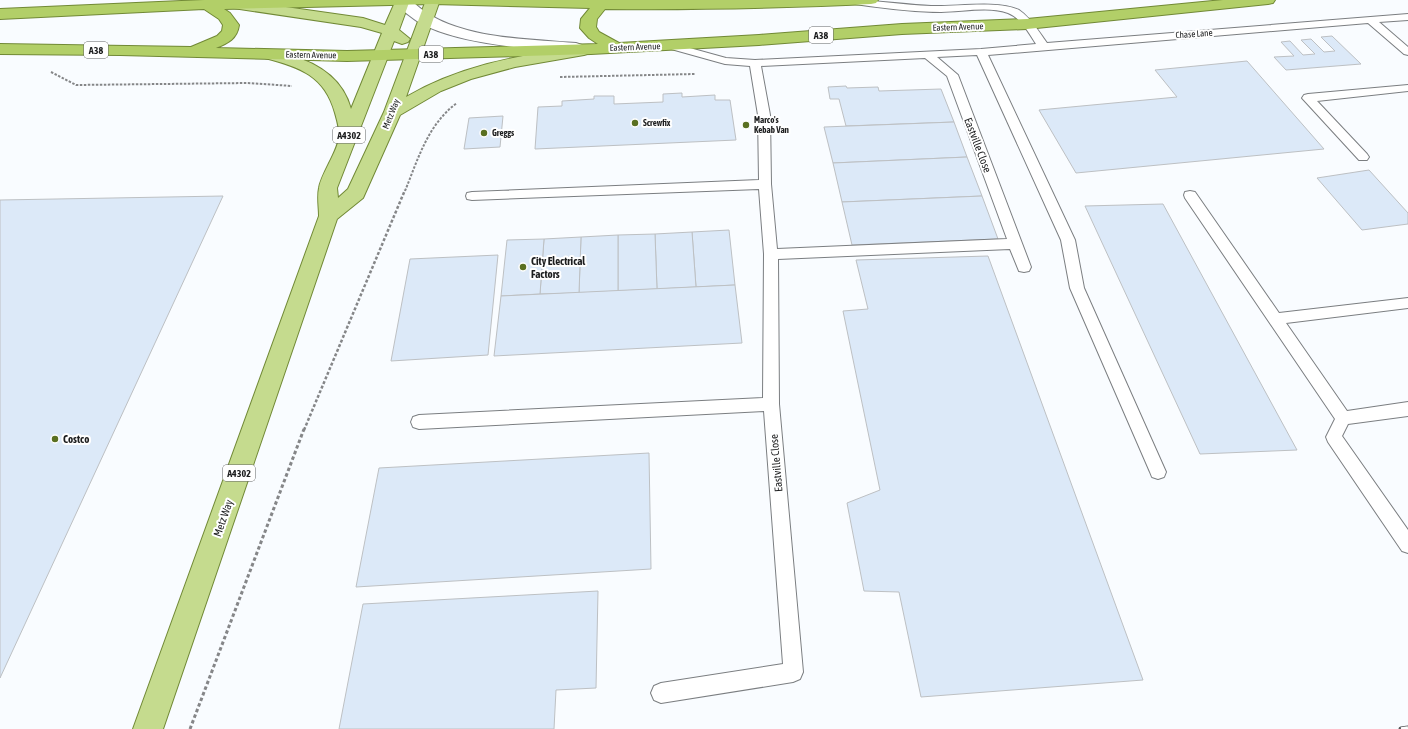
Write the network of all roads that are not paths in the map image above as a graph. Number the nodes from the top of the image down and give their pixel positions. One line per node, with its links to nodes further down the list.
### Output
1 (256, 0): 11 (street)
2 (403, 0): 3 (highway); 11 (highway); 16 (street); 19 (main road, Metz Way / A4302)
3 (433, 0): 9 (highway); 16 (main road, Metz Way / A4302)
4 (532, 0): 9 (street)
5 (756, 0): 13 (lane)
6 (871, 0): 8 (highway)
7 (1268, 0): 18 (highway, Eastern Avenue / A38)
8 (855, 1): 13 (highway); 18 (lane)
9 (550, 3): 12 (highway)
10 (206, 4): 11 (highway); 14 (highway); 25 (highway)
11 (228, 4): 19 (main road)
12 (601, 4): 13 (highway); 22 (highway)
13 (737, 4)
14 (0, 14)
15 (1408, 17): 17 (lane, Chase Lane)
16 (426, 21): 24 (street); 28 (main road, Metz Way / A4302)
17 (1371, 21): 21 (lane, Chase Lane); 27 (lane)
18 (1027, 24): 20 (highway, Eastern Avenue / A38); 21 (lane)
19 (390, 31): 28 (main road); 30 (main road, Metz Way / A4302)
20 (668, 45): 22 (highway, Eastern Avenue / A38); 32 (lane, Chase Lane)
21 (1042, 46): 26 (lane, Chase Lane)
22 (615, 47): 24 (highway, Eastern Avenue / A38)
23 (0, 49): 25 (highway, Eastern Avenue / A38)
24 (591, 49): 28 (highway, Eastern Avenue / A38); 34 (main road)
25 (193, 52): 29 (highway, Eastern Avenue / A38)
26 (981, 52): 31 (lane, Chase Lane); 50 (lane)
27 (1408, 52)
28 (414, 53): 30 (highway, Eastern Avenue / A38); 34 (main road, Metz Way / A4302)
29 (271, 55): 30 (highway, Eastern Avenue / A38); 35 (main road)
30 (380, 55): 35 (main road, Metz Way / A4302)
31 (928, 55): 32 (lane, Chase Lane); 41 (lane, Eastville Close)
32 (755, 63): 37 (lane, Eastville Close)
33 (1408, 88): 36 (lane)
34 (393, 112): 40 (main road, Metz Way / A4302)
35 (348, 138): 40 (main road, Metz Way / A4302)
36 (1364, 158)
37 (765, 184): 39 (lane); 42 (lane, Eastville Close)
38 (1190, 195): 45 (lane)
39 (472, 196)
40 (329, 216): 53 (main road, Metz Way / A4302)
41 (1015, 244): 42 (lane); 43 (lane, Eastville Close)
42 (771, 254): 46 (lane, Eastville Close)
43 (1024, 267)
44 (1408, 303): 45 (lane)
45 (1276, 319): 48 (lane)
46 (771, 404): 49 (lane); 52 (lane, Eastville Close)
47 (1408, 409): 48 (lane)
48 (1343, 418): 51 (lane)
49 (419, 422)
50 (1158, 472)
51 (1408, 545)
52 (661, 693)
53 (148, 729)

